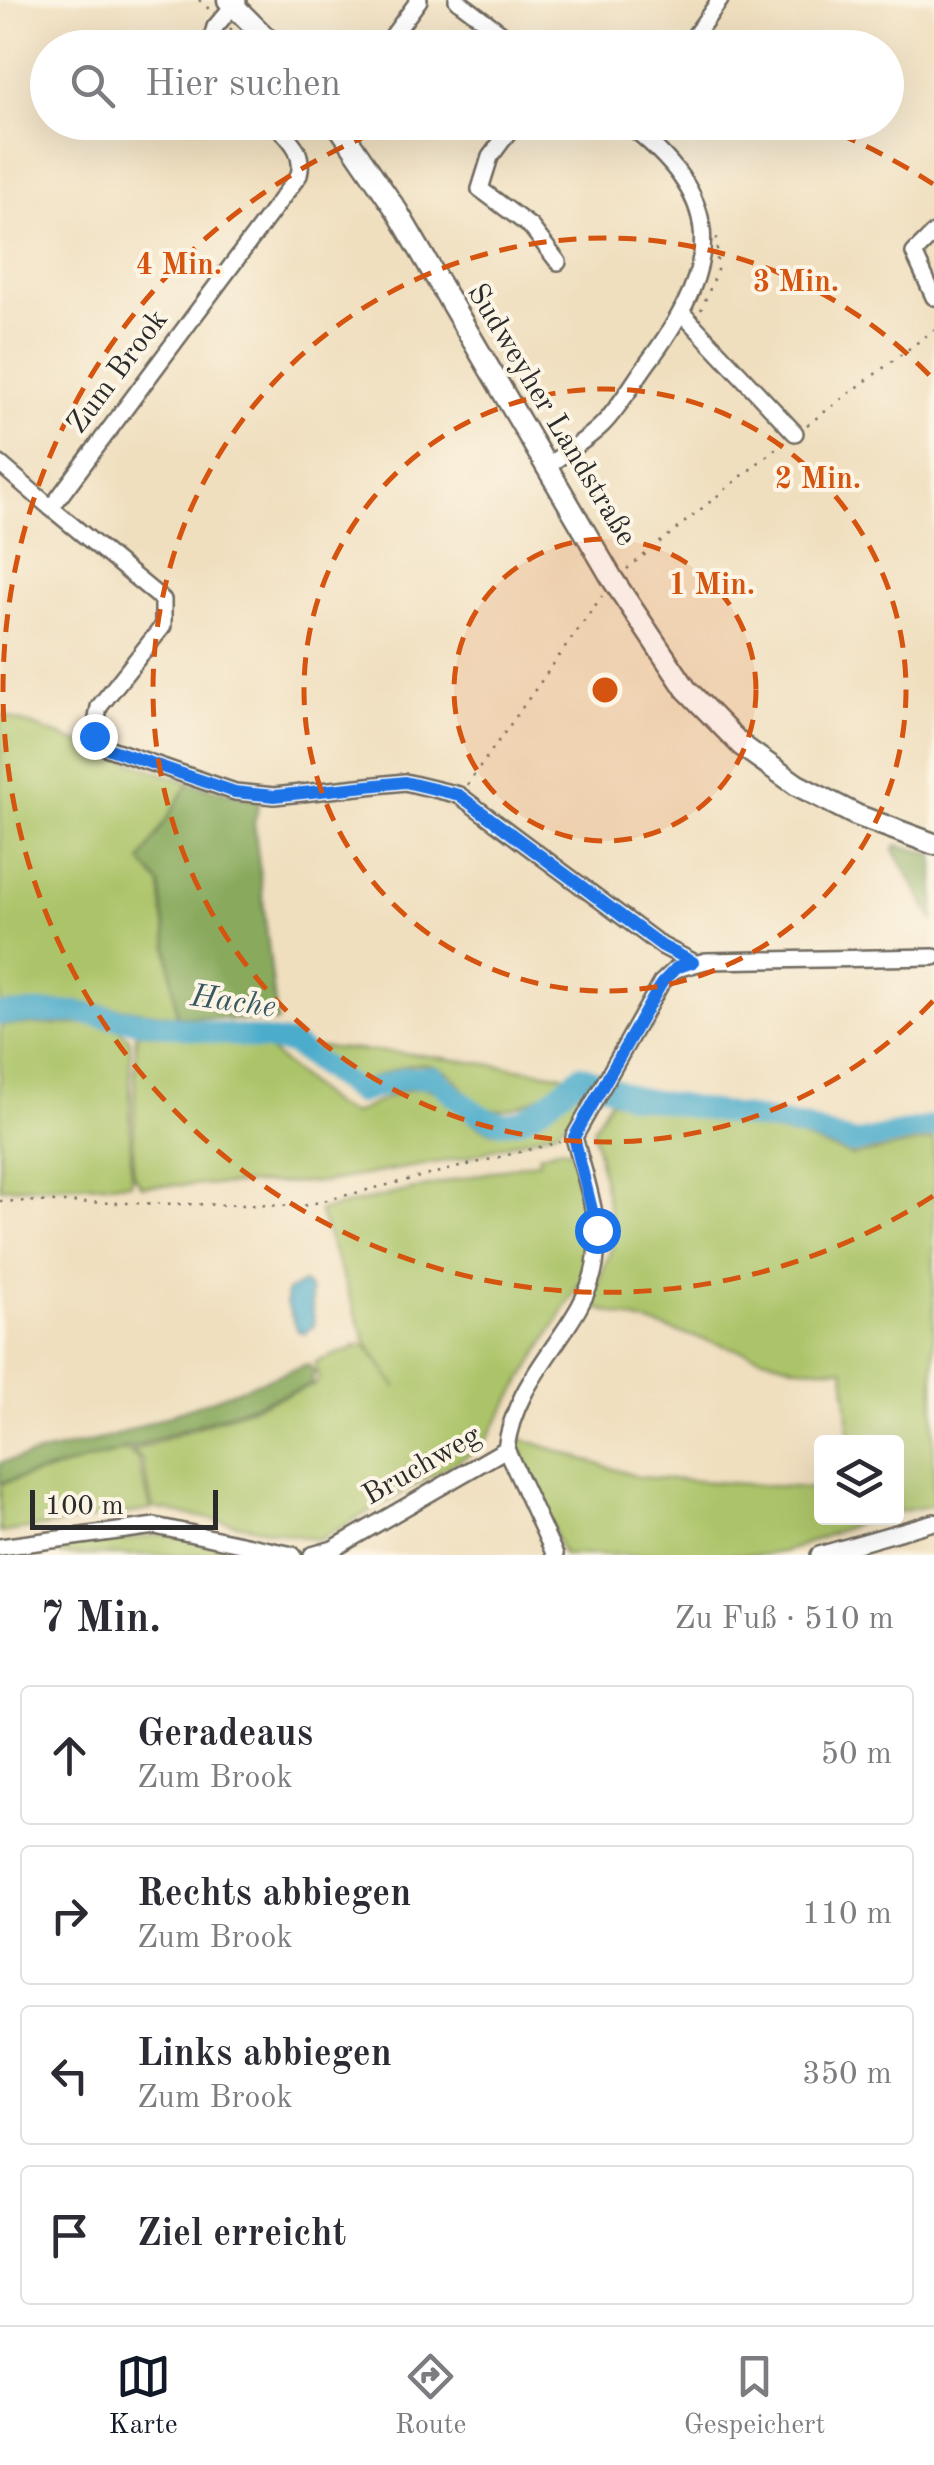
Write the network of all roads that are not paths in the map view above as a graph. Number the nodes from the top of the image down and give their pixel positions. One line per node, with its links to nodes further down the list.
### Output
1 (419, 0): 7 (street)
2 (457, 0): 8 (street)
3 (720, 0): 9 (street)
4 (230, 6): 5 (street); 6 (main road)
5 (215, 30)
6 (256, 30)
7 (397, 30)
8 (497, 30)
9 (699, 30)
10 (290, 140): 21 (street, Zum Brook)
11 (348, 140): 20 (main road, Sudweyher Landstraße)
12 (503, 140): 15 (street)
13 (646, 140): 17 (street)
14 (934, 232): 16 (street)
15 (558, 262)
16 (934, 296)
17 (687, 318): 18 (street); 20 (street)
18 (795, 434)
19 (0, 464): 21 (street)
20 (546, 466): 22 (main road, Sudweyher Landstraße)
21 (51, 508): 24 (street)
22 (934, 844)
23 (934, 957): 24 (street)
24 (693, 962): 25 (street)
25 (506, 1449): 29 (street, Bruchweg); 30 (street)
26 (934, 1522): 31 (street)
27 (0, 1547): 28 (street)
28 (293, 1555)
29 (312, 1555)
30 (555, 1555)
31 (819, 1555)

